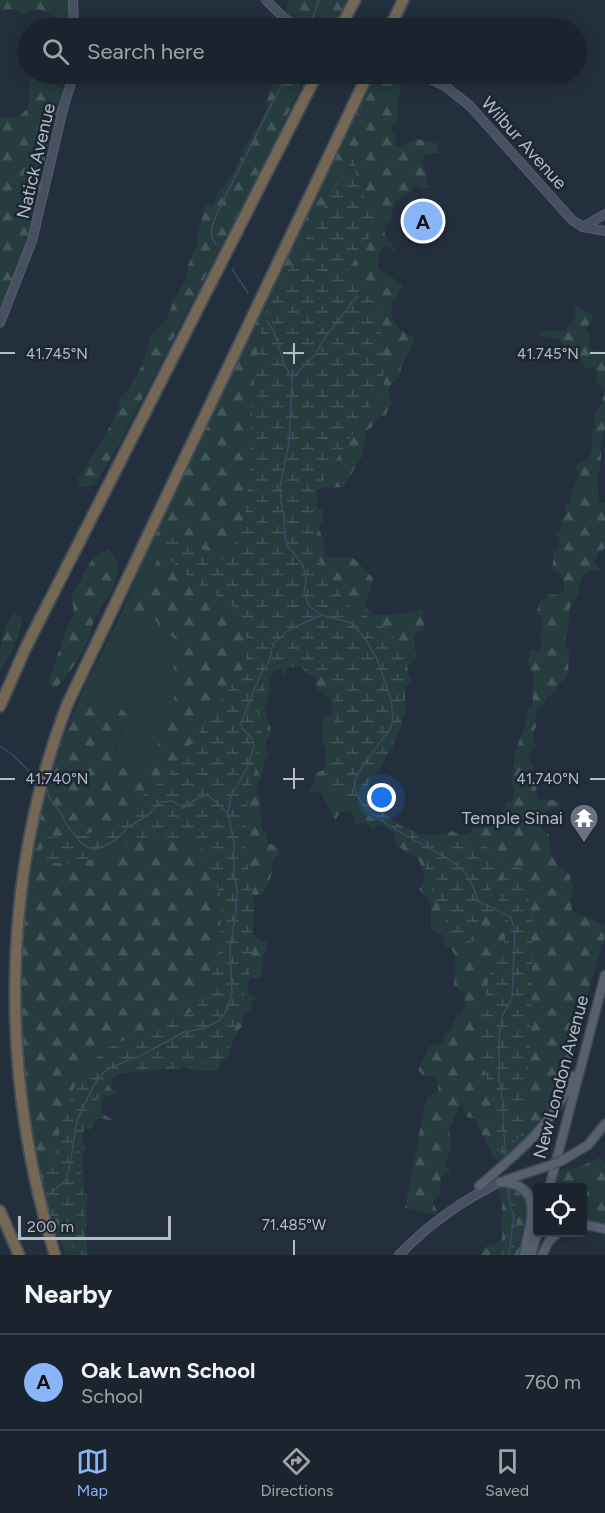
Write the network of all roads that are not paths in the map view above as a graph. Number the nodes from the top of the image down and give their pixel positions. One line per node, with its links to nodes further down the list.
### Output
1 (73, 0): 5 (main road)
2 (266, 0): 6 (main road)
3 (355, 0): 7 (highway)
4 (404, 0): 8 (highway)
5 (74, 18)
6 (284, 18)
7 (345, 18)
8 (395, 18)
9 (71, 84): 16 (main road, Natick Avenue)
10 (312, 84): 17 (highway)
11 (363, 84): 31 (highway)
12 (441, 84): 14 (main road, Wilbur Avenue)
13 (605, 214): 14 (main road)
14 (582, 226): 15 (main road, Wilbur Avenue)
15 (605, 231)
16 (0, 323)
17 (0, 706)
18 (605, 975): 19 (main road, New London Avenue)
19 (583, 1060): 22 (main road, New London Avenue); 23 (main road)
20 (605, 1124): 21 (main road, bridge)
21 (500, 1182): 24 (main road); 33 (main road)
22 (550, 1183)
23 (479, 1186): 24 (main road)
24 (453, 1210): 32 (main road)
25 (0, 1211): 30 (highway)
26 (587, 1225): 27 (main road)
27 (605, 1229)
28 (536, 1237): 34 (main road)
29 (554, 1237): 35 (main road)
30 (19, 1255)
31 (55, 1255)
32 (399, 1255)
33 (524, 1255)
34 (531, 1255)
35 (542, 1255)

